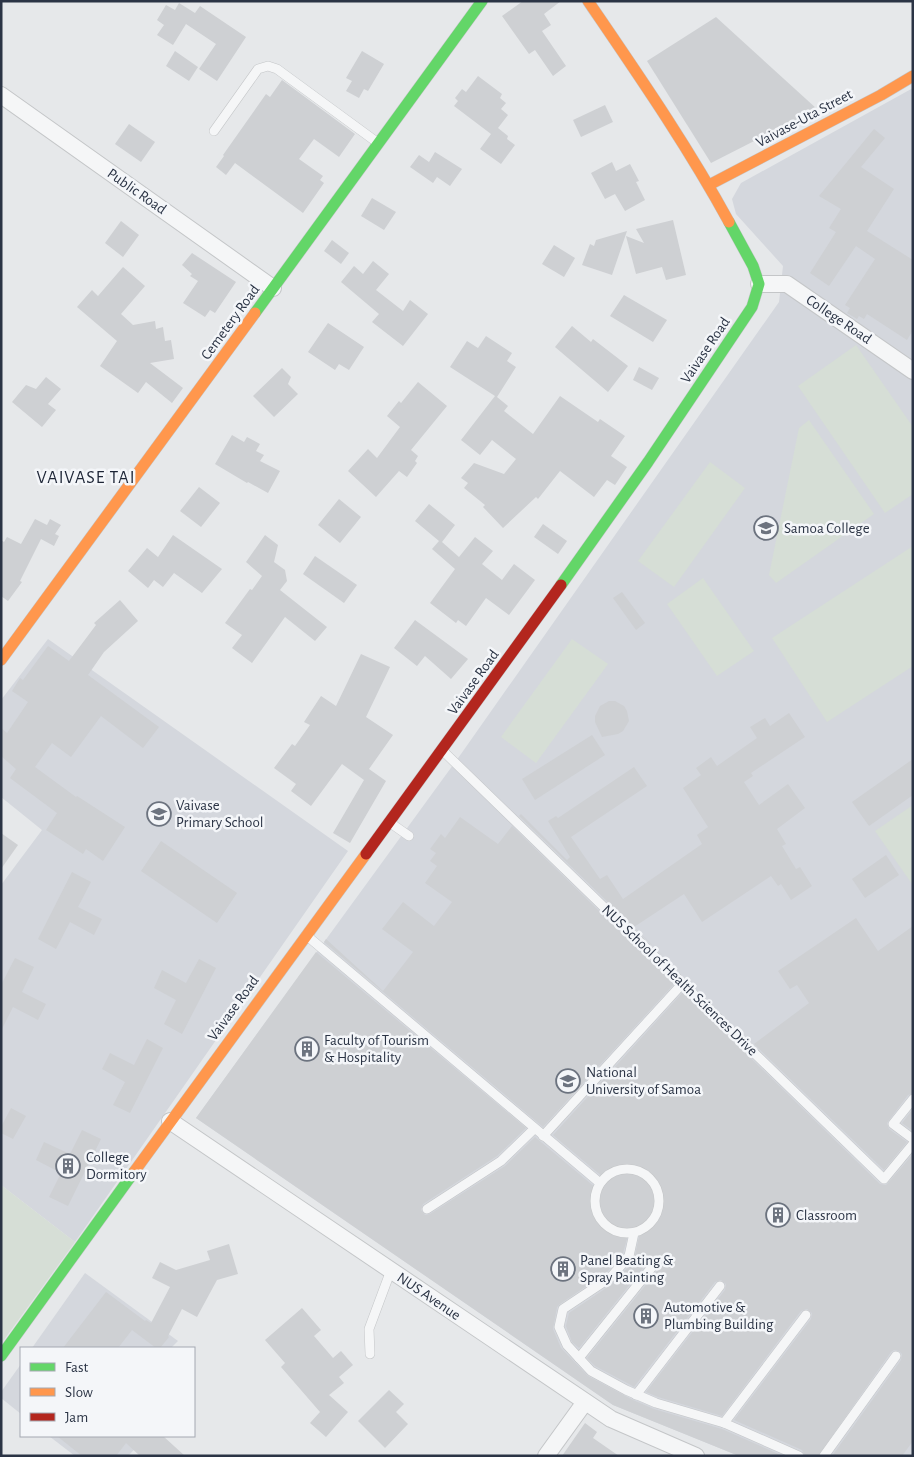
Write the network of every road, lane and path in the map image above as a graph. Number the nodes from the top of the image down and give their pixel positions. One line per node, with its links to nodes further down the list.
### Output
1 (482, 1): 6 (main road, Cemetery Road)
2 (588, 1): 7 (main road)
3 (913, 76): 7 (main road, Vaivase-Uta Street)
4 (1, 95): 9 (street, Public Road)
5 (214, 131): 6 (lane)
6 (378, 144): 9 (main road, Cemetery Road)
7 (709, 185): 8 (main road)
8 (759, 284): 10 (street, College Road); 12 (main road, Vaivase Road)
9 (274, 288): 11 (main road, Cemetery Road)
10 (913, 371)
11 (2, 658)
12 (442, 750): 13 (main road, Vaivase Road); 16 (lane, NUS School of Health Sciences Drive)
13 (389, 822): 14 (lane); 15 (main road, Vaivase Road)
14 (409, 836)
15 (306, 935): 18 (main road, Vaivase Road); 19 (lane)
16 (683, 983): 20 (lane); 22 (lane, NUS School of Health Sciences Drive)
17 (913, 1099): 21 (lane)
18 (170, 1121): 27 (street, NUS Avenue); 31 (main road, Vaivase Road)
19 (534, 1129): 20 (lane); 24 (lane)
20 (543, 1136): 23 (lane)
21 (913, 1139)
22 (913, 1144)
23 (600, 1183): 25 (lane); 25 (lane)
24 (427, 1209)
25 (634, 1232): 33 (lane)
26 (652, 1267): 33 (lane)
27 (391, 1270): 30 (lane); 35 (street, NUS Avenue)
28 (720, 1286): 34 (lane)
29 (806, 1315): 36 (lane)
30 (370, 1354)
31 (1, 1356)
32 (896, 1356): 41 (lane)
33 (579, 1358): 34 (lane)
34 (636, 1395): 36 (lane)
35 (585, 1402): 37 (street, NUS Avenue); 38 (street)
36 (724, 1423): 40 (lane)
37 (671, 1449): 39 (street, NUS Avenue)
38 (546, 1456)
39 (696, 1456)
40 (799, 1456)
41 (824, 1456)

